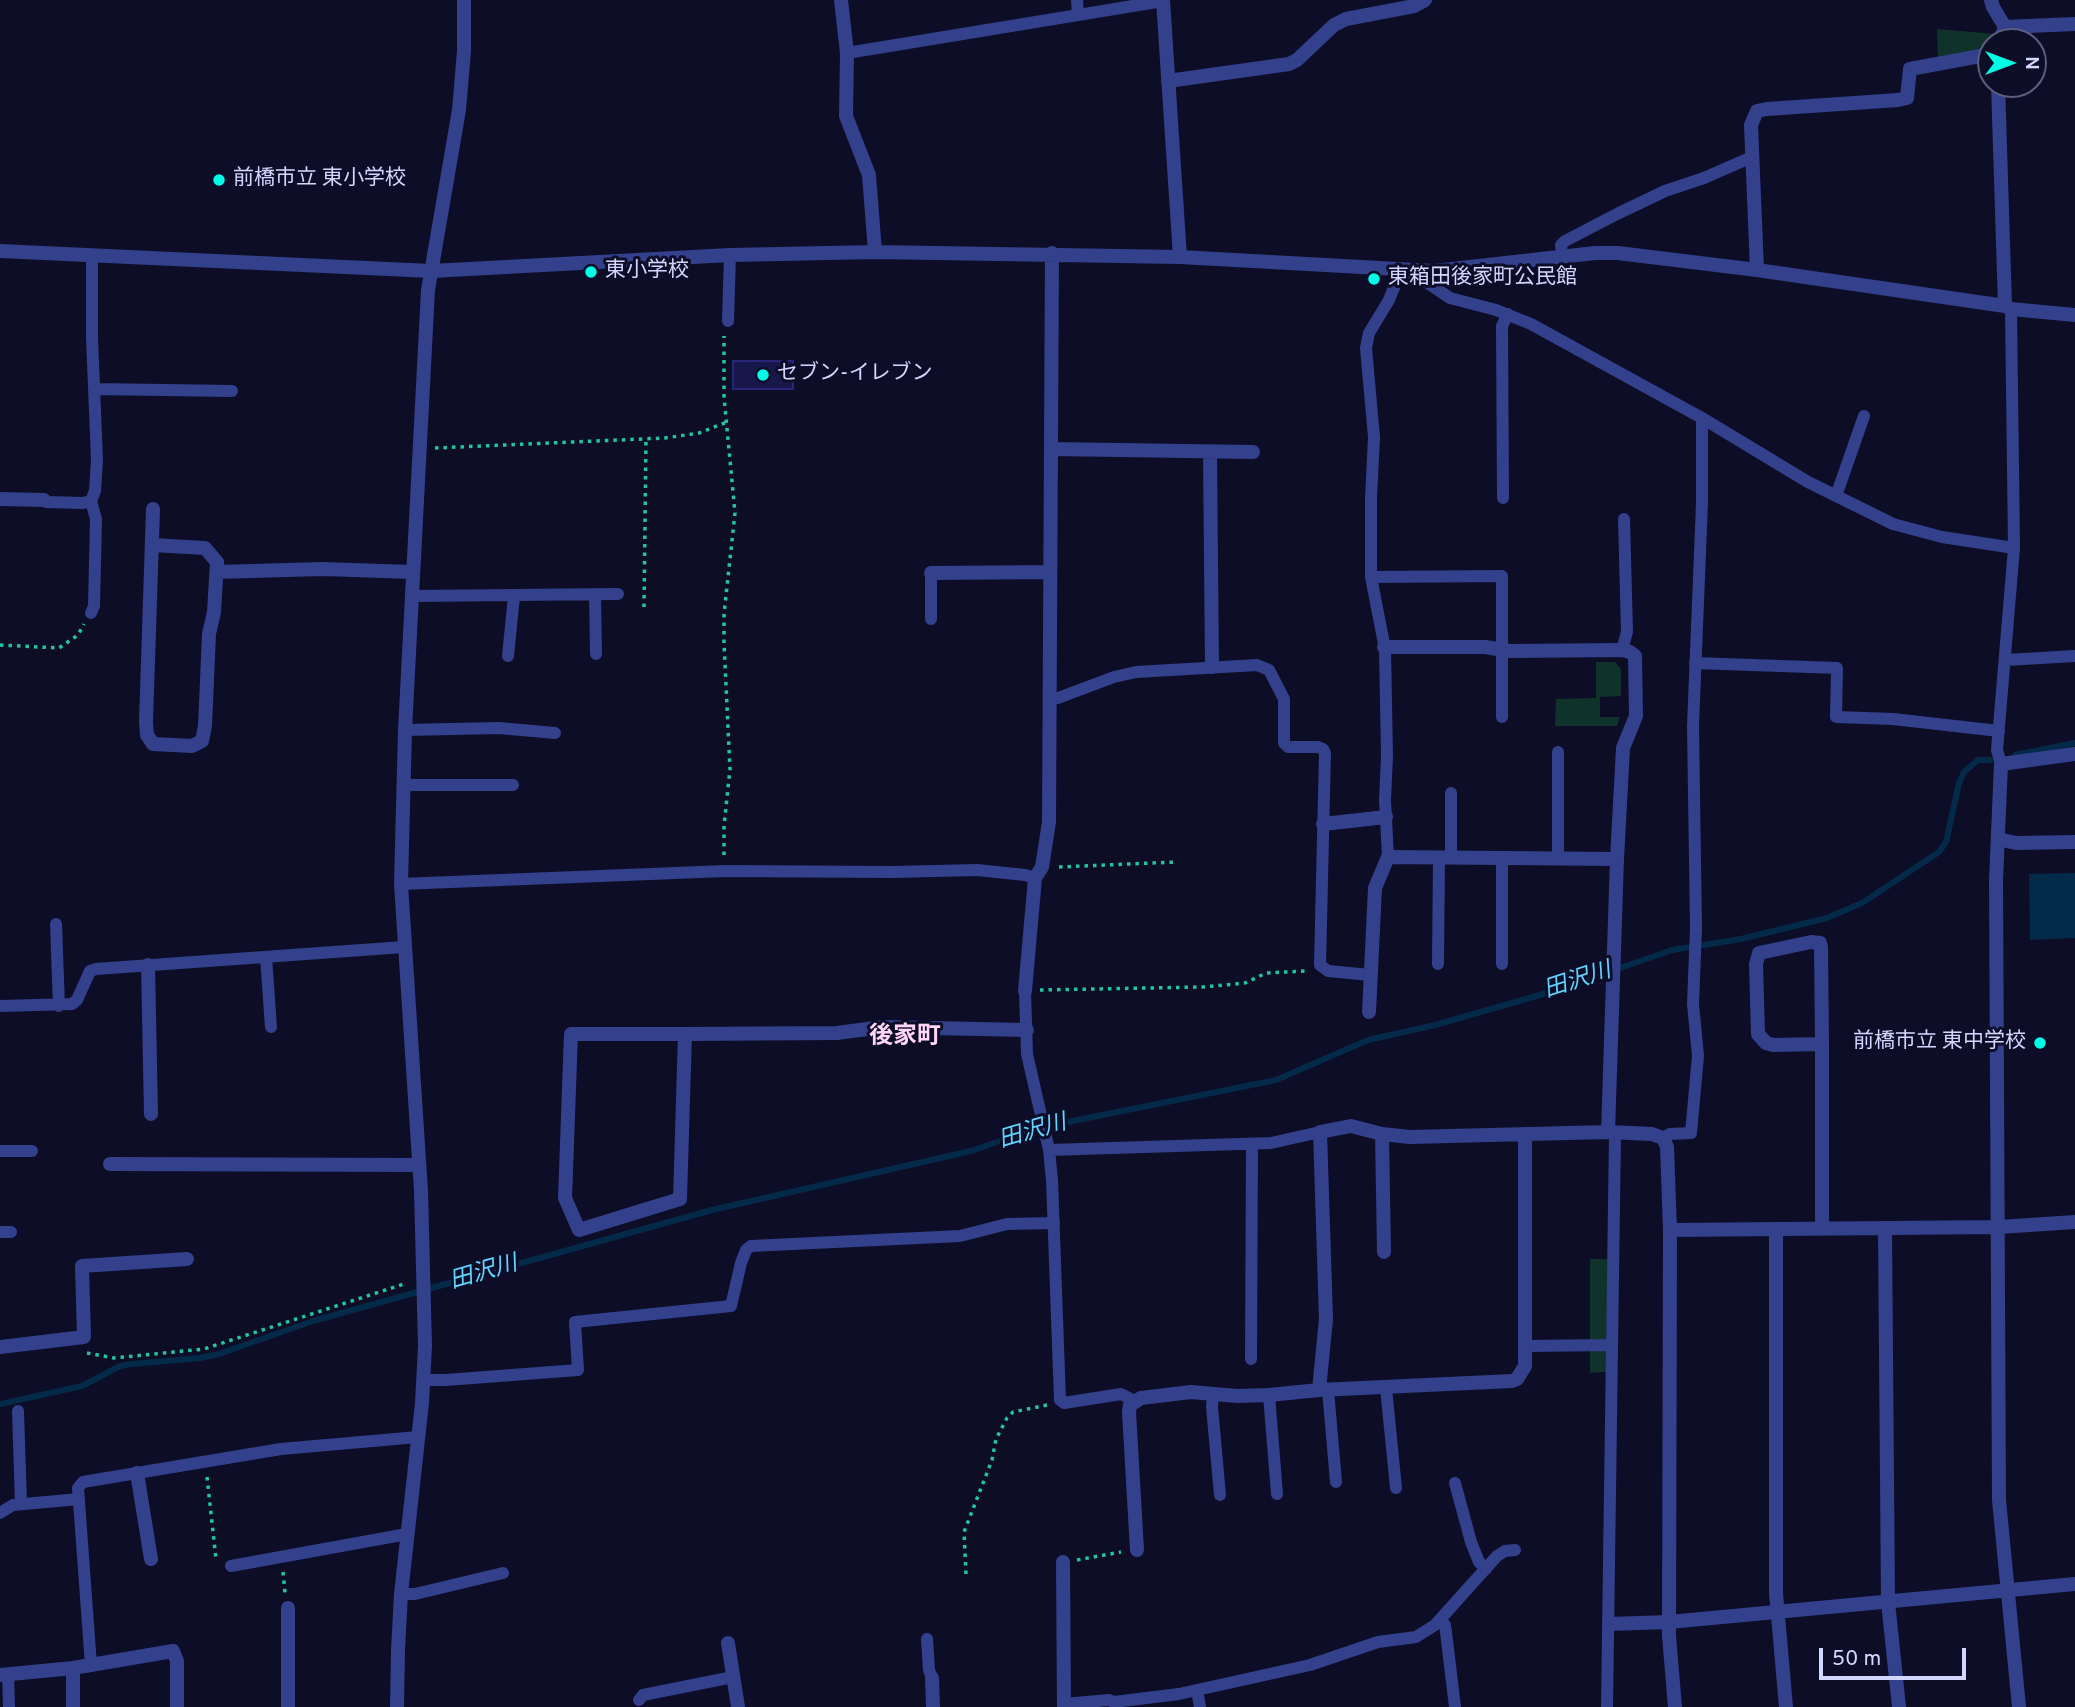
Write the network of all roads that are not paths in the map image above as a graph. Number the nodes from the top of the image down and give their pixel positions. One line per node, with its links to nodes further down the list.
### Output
1 (464, 0): 24 (street)
2 (841, 0): 10 (street)
3 (1077, 0): 7 (lane)
4 (1163, 0): 7 (lane); 12 (street)
5 (1425, 0): 12 (street)
6 (1991, 0): 9 (street)
7 (1078, 14): 10 (lane)
8 (2075, 24): 9 (street)
9 (2005, 26)
10 (847, 53): 16 (street)
11 (1977, 57): 14 (street)
12 (1168, 81): 21 (street)
13 (1999, 98): 26 (street)
14 (1752, 157): 20 (lane); 23 (street)
15 (0, 251): 18 (street)
16 (875, 252): 17 (street); 19 (street)
17 (1052, 253): 21 (street); 34 (street)
18 (92, 255): 24 (street); 30 (lane)
19 (730, 255): 24 (street); 29 (lane)
20 (1562, 256): 23 (street); 25 (street)
21 (1180, 257): 22 (street)
22 (1401, 270): 25 (street); 50 (lane)
23 (1757, 270): 26 (street)
24 (431, 271): 47 (street)
25 (1422, 271): 27 (lane)
26 (2008, 307): 28 (street); 45 (lane)
27 (1508, 314): 33 (lane); 38 (lane)
28 (2075, 315)
29 (728, 321)
30 (95, 389): 31 (lane); 41 (lane)
31 (232, 391)
32 (1864, 416): 37 (lane)
33 (1702, 418): 37 (lane); 64 (lane)
34 (1051, 449): 35 (street); 48 (street)
35 (1210, 452): 36 (street); 65 (street)
36 (1253, 452)
37 (1836, 496): 45 (lane)
38 (1503, 498)
39 (0, 499): 40 (street)
40 (44, 500): 41 (lane)
41 (91, 501): 55 (lane)
42 (153, 509): 44 (street)
43 (1624, 519): 59 (lane)
44 (152, 545): 46 (street); 46 (street)
45 (2014, 548): 63 (lane)
46 (217, 572): 47 (street)
47 (412, 572): 53 (street)
48 (1050, 572): 49 (street); 66 (street)
49 (931, 573): 56 (lane)
50 (1371, 577): 57 (lane); 58 (lane)
51 (595, 594): 52 (lane); 54 (lane); 60 (lane)
52 (618, 594)
53 (411, 596): 54 (lane); 68 (street)
54 (514, 596): 61 (lane)
55 (91, 613)
56 (931, 620)
57 (1384, 647): 58 (street); 77 (lane)
58 (1503, 650): 59 (street); 67 (lane)
59 (1622, 650): 85 (street)
60 (596, 654)
61 (508, 656)
62 (2075, 656): 63 (lane)
63 (2006, 660): 69 (lane)
64 (1695, 663): 69 (lane); 108 (lane)
65 (1212, 667): 66 (lane); 78 (lane)
66 (1049, 698): 86 (street)
67 (1502, 717)
68 (405, 730): 70 (lane); 74 (street)
69 (1999, 731): 73 (lane)
70 (555, 733)
71 (1558, 752): 84 (lane)
72 (2075, 754): 73 (street)
73 (2001, 764): 79 (street)
74 (403, 785): 75 (lane); 87 (street)
75 (513, 785)
76 (1451, 793): 82 (lane)
77 (1385, 817): 78 (street); 81 (lane)
78 (1323, 824): 94 (lane)
79 (1998, 839): 80 (street); 117 (street)
80 (2075, 842)
81 (1388, 858): 82 (street); 94 (street)
82 (1445, 858): 83 (street); 91 (lane)
83 (1502, 858): 84 (street); 92 (lane)
84 (1558, 858): 85 (street)
85 (1617, 859): 105 (street)
86 (1039, 873): 87 (lane); 95 (street)
87 (401, 884): 89 (street)
88 (56, 924): 97 (lane)
89 (404, 947): 90 (lane); 114 (street)
90 (266, 957): 93 (lane); 99 (lane)
91 (1438, 964)
92 (1502, 964)
93 (148, 965): 97 (lane); 103 (street)
94 (1370, 975): 98 (street)
95 (1025, 991): 100 (lane)
96 (0, 1006): 97 (lane)
97 (59, 1006)
98 (1369, 1012)
99 (271, 1027)
100 (1027, 1030): 101 (street); 110 (lane)
101 (685, 1034): 101 (street)
102 (1822, 1044): 102 (street); 119 (street)
103 (152, 1114)
104 (1320, 1132): 106 (street); 109 (lane); 130 (street)
105 (1612, 1133): 107 (street); 108 (street); 124 (lane)
106 (1382, 1134): 107 (street); 122 (street)
107 (1525, 1134): 125 (street)
108 (1662, 1138): 120 (street)
109 (1252, 1144): 110 (lane); 127 (lane)
110 (1049, 1150): 116 (lane)
111 (32, 1151): 112 (lane)
112 (0, 1152)
113 (110, 1164): 114 (street)
114 (419, 1165): 128 (street)
115 (2075, 1222): 117 (street)
116 (1054, 1223): 128 (lane); 133 (lane)
117 (1999, 1227): 118 (street); 154 (street)
118 (1885, 1228): 119 (street); 156 (street)
119 (1822, 1229): 121 (street)
120 (1670, 1230): 121 (street); 160 (street)
121 (1776, 1230): 158 (street)
122 (1384, 1252)
123 (187, 1259): 126 (street)
124 (1611, 1345): 125 (lane); 161 (lane)
125 (1525, 1346): 129 (street)
126 (0, 1347)
127 (1251, 1359)
128 (424, 1380): 135 (street)
129 (1386, 1388): 130 (street); 139 (lane)
130 (1324, 1390): 132 (street); 137 (lane)
131 (1213, 1394): 132 (street); 133 (street); 141 (lane)
132 (1269, 1395): 140 (lane)
133 (1135, 1401): 146 (street)
134 (18, 1411): 143 (lane)
135 (418, 1437): 136 (lane); 145 (street)
136 (137, 1472): 142 (lane); 148 (street)
137 (1336, 1482)
138 (1455, 1483): 151 (lane)
139 (1396, 1488)
140 (1277, 1494)
141 (1220, 1495)
142 (79, 1499): 143 (lane); 164 (lane)
143 (21, 1504): 144 (lane)
144 (0, 1513)
145 (407, 1534): 150 (lane); 155 (street)
146 (1137, 1550)
147 (1515, 1550): 151 (lane)
148 (151, 1559)
149 (1063, 1562): 171 (street)
150 (230, 1566)
151 (1486, 1569): 159 (lane)
152 (503, 1573): 155 (lane)
153 (2075, 1584): 154 (street)
154 (2007, 1590): 156 (street); 185 (street)
155 (401, 1594): 176 (street)
156 (1888, 1602): 158 (street); 184 (street)
157 (288, 1608): 175 (street)
158 (1777, 1611): 160 (street); 183 (street)
159 (1440, 1620): 169 (lane); 180 (lane)
160 (1669, 1622): 161 (street); 182 (street)
161 (1609, 1624): 181 (lane)
162 (927, 1639): 168 (lane)
163 (728, 1643): 167 (street)
164 (91, 1665): 165 (street); 174 (street)
165 (73, 1668): 166 (street); 173 (street)
166 (4, 1674): 172 (lane)
167 (733, 1677): 170 (lane); 177 (street)
168 (932, 1678): 178 (street)
169 (1197, 1690): 171 (lane); 179 (lane)
170 (639, 1700)
171 (1064, 1706)
172 (9, 1707)
173 (74, 1707)
174 (177, 1707)
175 (288, 1707)
176 (397, 1707)
177 (738, 1707)
178 (933, 1707)
179 (1200, 1707)
180 (1455, 1707)
181 (1607, 1707)
182 (1675, 1707)
183 (1786, 1707)
184 (1899, 1707)
185 (2019, 1707)

